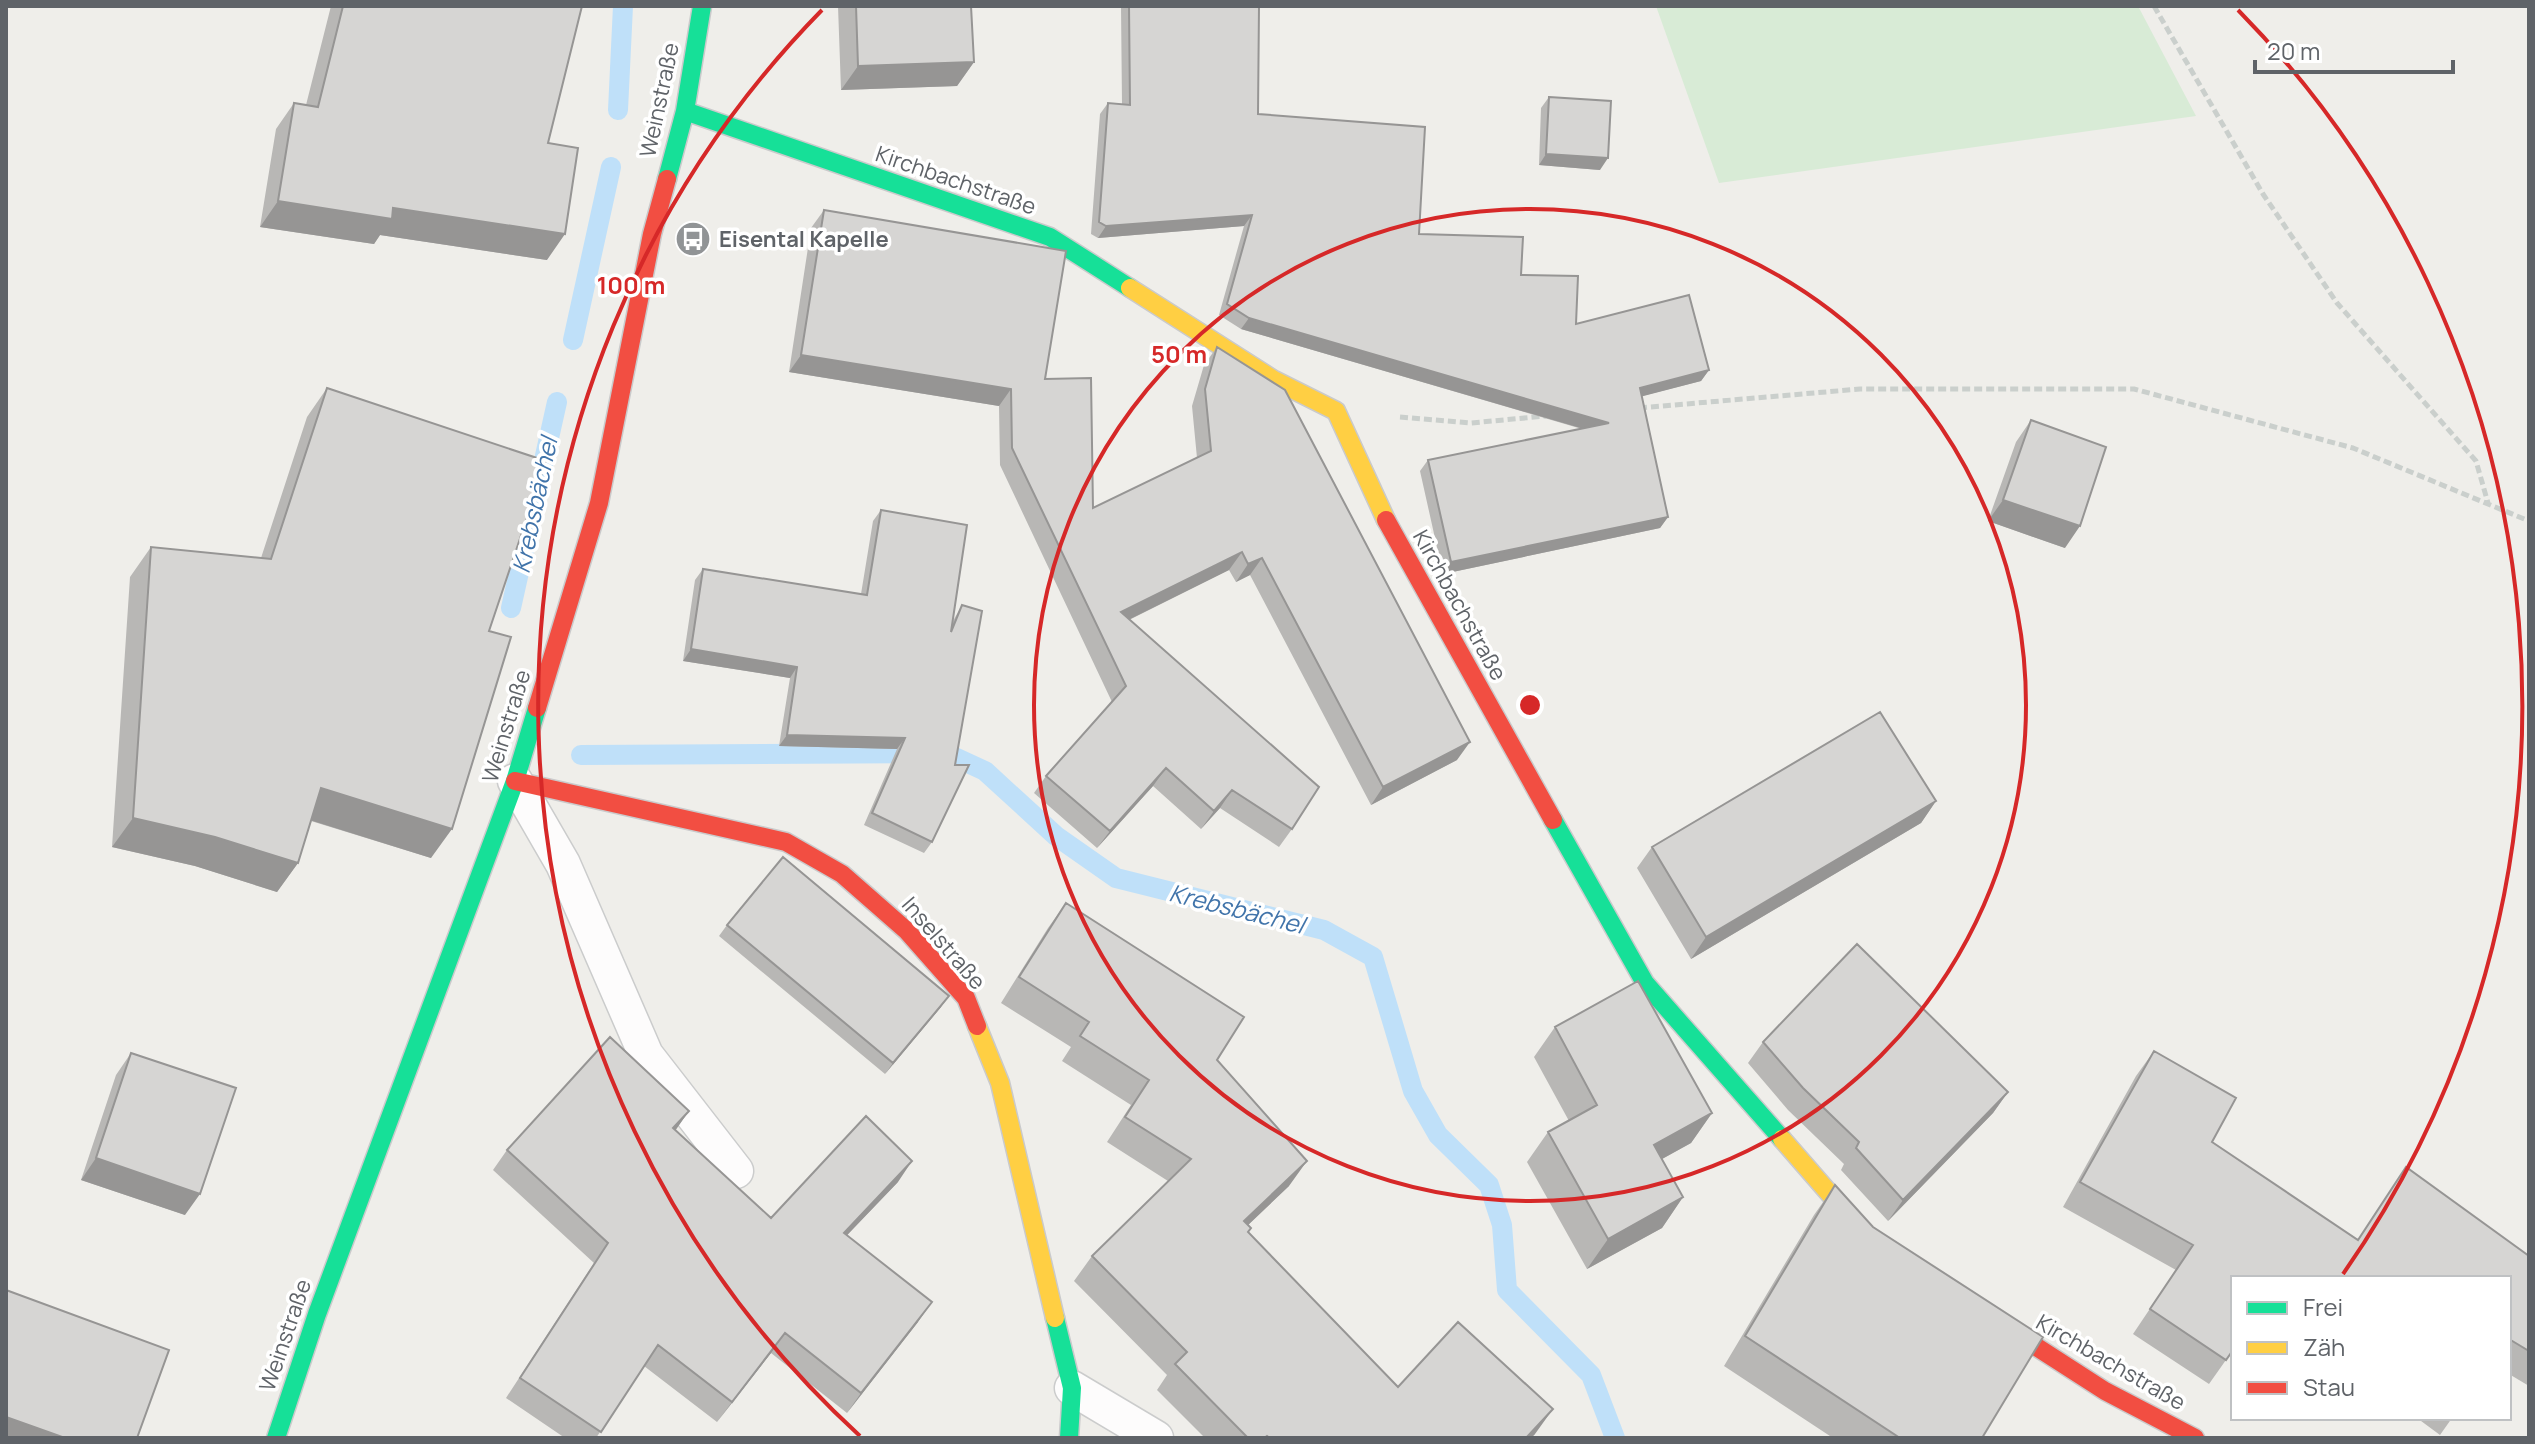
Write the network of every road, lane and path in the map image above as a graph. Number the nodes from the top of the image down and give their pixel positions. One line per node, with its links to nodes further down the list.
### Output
1 (702, 6): 3 (street, Weinstraße)
2 (2154, 6): 7 (path)
3 (685, 111): 5 (street, Kirchbachstraße); 9 (street, Weinstraße)
4 (1626, 409): 7 (path)
5 (1336, 411): 6 (path); 11 (street, Kirchbachstraße)
6 (1548, 416)
7 (2488, 503): 8 (path)
8 (2529, 521)
9 (515, 781): 10 (lane); 13 (street, Inselstraße); 14 (street, Weinstraße)
10 (736, 1171)
11 (1891, 1253)
12 (1971, 1305): 17 (street, Kirchbachstraße)
13 (1072, 1388): 15 (street, Inselstraße); 16 (lane)
14 (276, 1438)
15 (1069, 1438)
16 (1156, 1438)
17 (2195, 1438)

